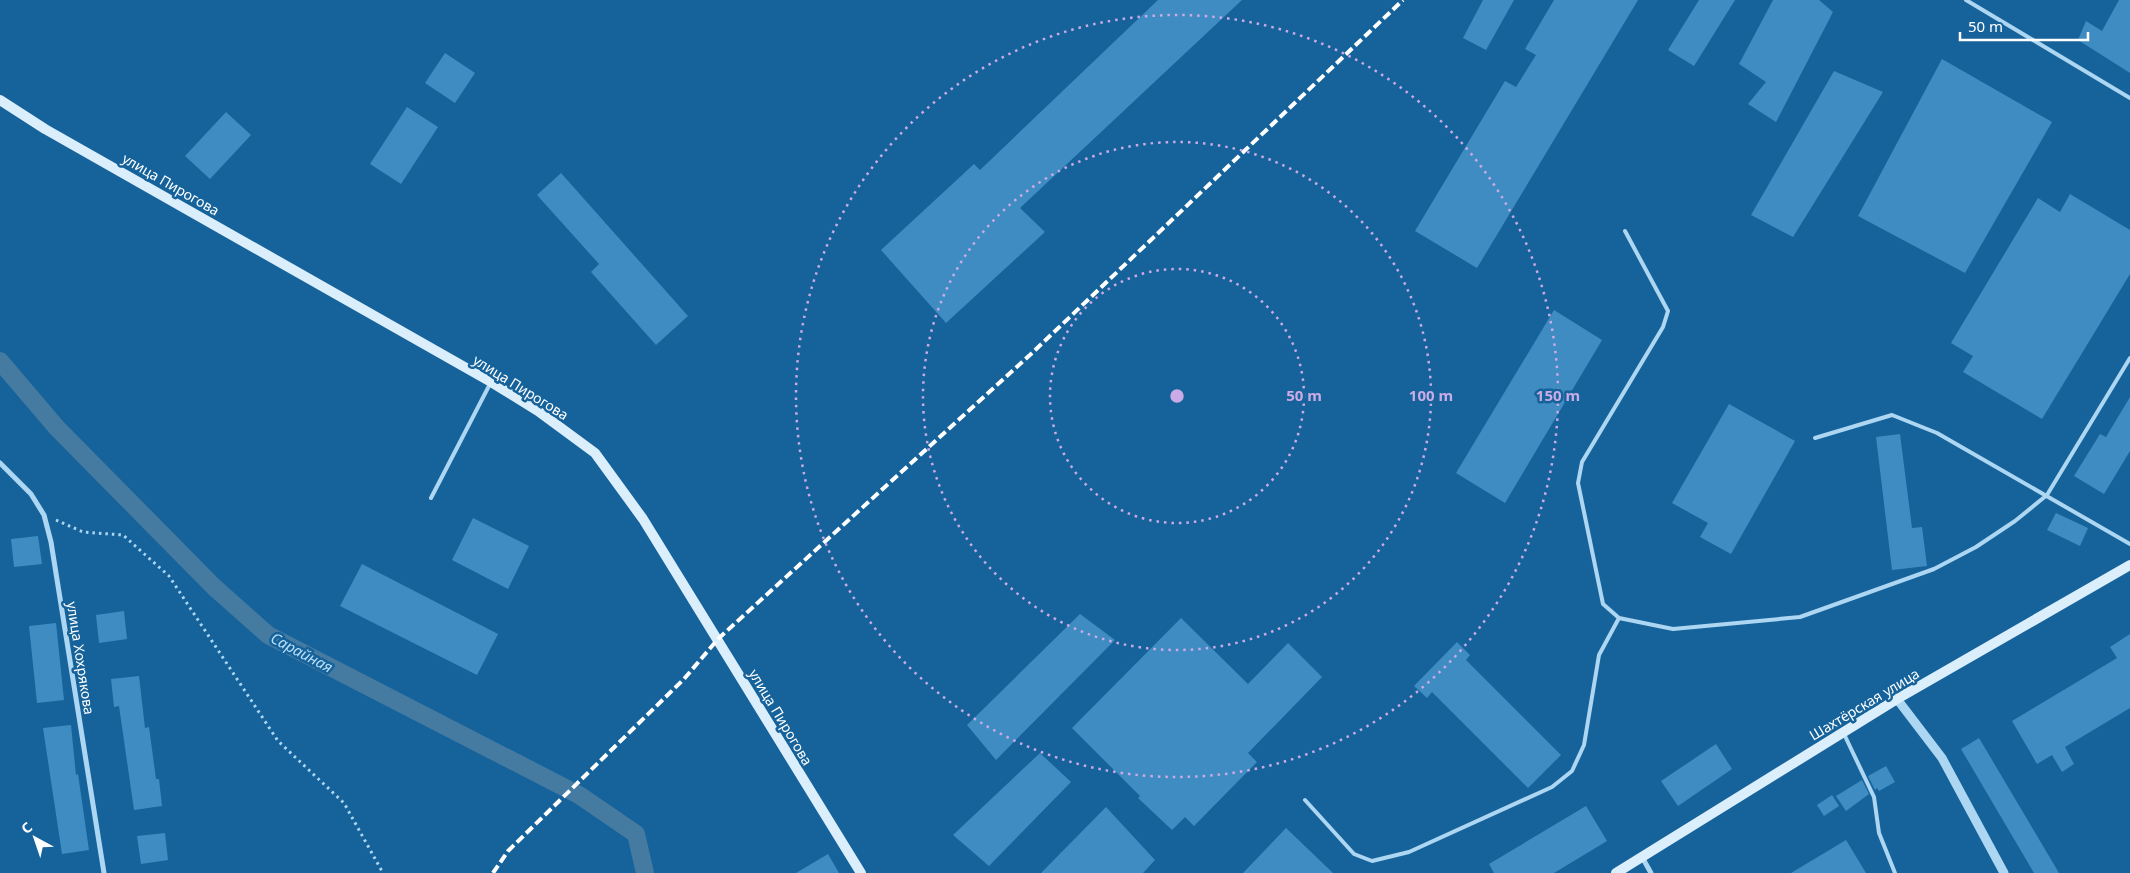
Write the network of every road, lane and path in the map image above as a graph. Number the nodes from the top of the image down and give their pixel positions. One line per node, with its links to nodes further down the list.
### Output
1 (1966, 0): 2 (lane)
2 (2130, 98)
3 (0, 100): 6 (main road, улица Пирогова)
4 (1625, 231): 14 (lane)
5 (2130, 358): 9 (lane)
6 (491, 382): 10 (lane); 21 (main road, улица Пирогова)
7 (1815, 438): 9 (lane)
8 (0, 463): 11 (street, улица Хохрякова)
9 (2047, 495): 12 (lane); 14 (lane)
10 (431, 498)
11 (44, 515): 19 (street, улица Хохрякова); 20 (path)
12 (2130, 544)
13 (2130, 565): 15 (main road, Шахтёрская улица)
14 (1619, 618): 17 (lane)
15 (1897, 699): 16 (main road, Шахтёрская улица); 25 (street)
16 (1843, 732): 18 (main road, Шахтёрская улица); 24 (lane)
17 (1305, 800)
18 (1642, 857): 22 (main road, Шахтёрская улица); 23 (street)
19 (104, 873)
20 (383, 873)
21 (861, 873)
22 (1616, 873)
23 (1652, 873)
24 (1895, 873)
25 (2004, 873)

